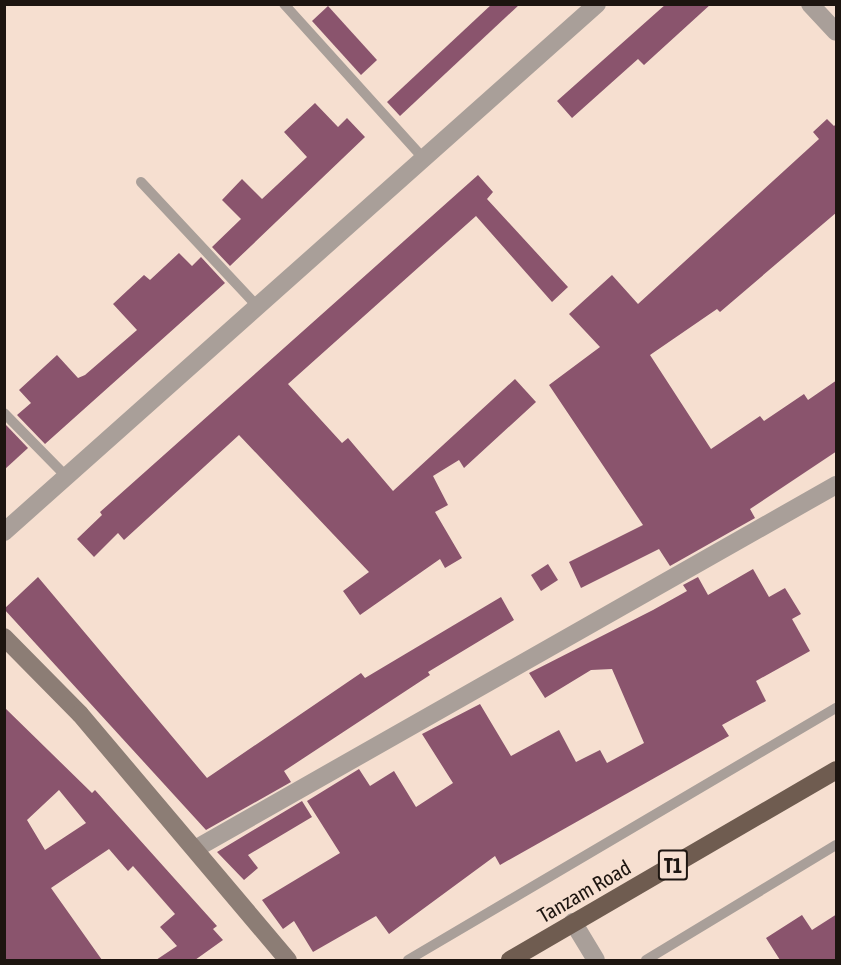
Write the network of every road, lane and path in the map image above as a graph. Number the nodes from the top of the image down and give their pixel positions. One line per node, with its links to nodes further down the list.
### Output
1 (284, 4): 5 (lane)
2 (597, 4): 5 (street)
3 (810, 4): 4 (street)
4 (837, 32)
5 (424, 159): 7 (street)
6 (141, 182): 7 (lane)
7 (258, 307): 9 (street)
8 (4, 413): 9 (lane)
9 (67, 477): 11 (street)
10 (837, 485): 16 (street)
11 (4, 532)
12 (4, 637): 16 (main road)
13 (837, 708): 19 (lane)
14 (837, 770): 17 (highway, Tanzam Road / T1)
15 (837, 845): 22 (lane)
16 (195, 849): 18 (main road)
17 (573, 922): 20 (highway, Tanzam Road / T1); 21 (street)
18 (288, 960)
19 (408, 960)
20 (510, 960)
21 (596, 960)
22 (646, 960)

